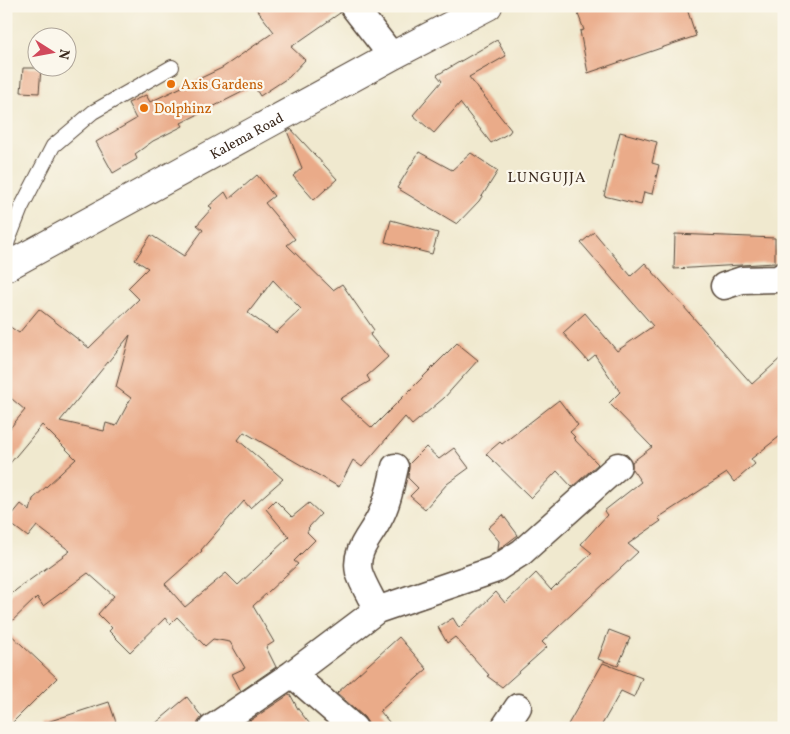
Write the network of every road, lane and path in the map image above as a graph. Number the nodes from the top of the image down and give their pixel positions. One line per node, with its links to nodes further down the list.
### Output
1 (352, 6): 3 (street)
2 (488, 6): 3 (street, Kalema Road)
3 (392, 56): 6 (street, Kalema Road)
4 (172, 67): 5 (lane)
5 (6, 249)
6 (6, 267)
7 (784, 275): 8 (street)
8 (724, 286)
9 (395, 466): 11 (street)
10 (618, 466): 11 (street)
11 (378, 610): 12 (street)
12 (292, 674): 13 (street); 14 (street)
13 (212, 728)
14 (354, 728)

